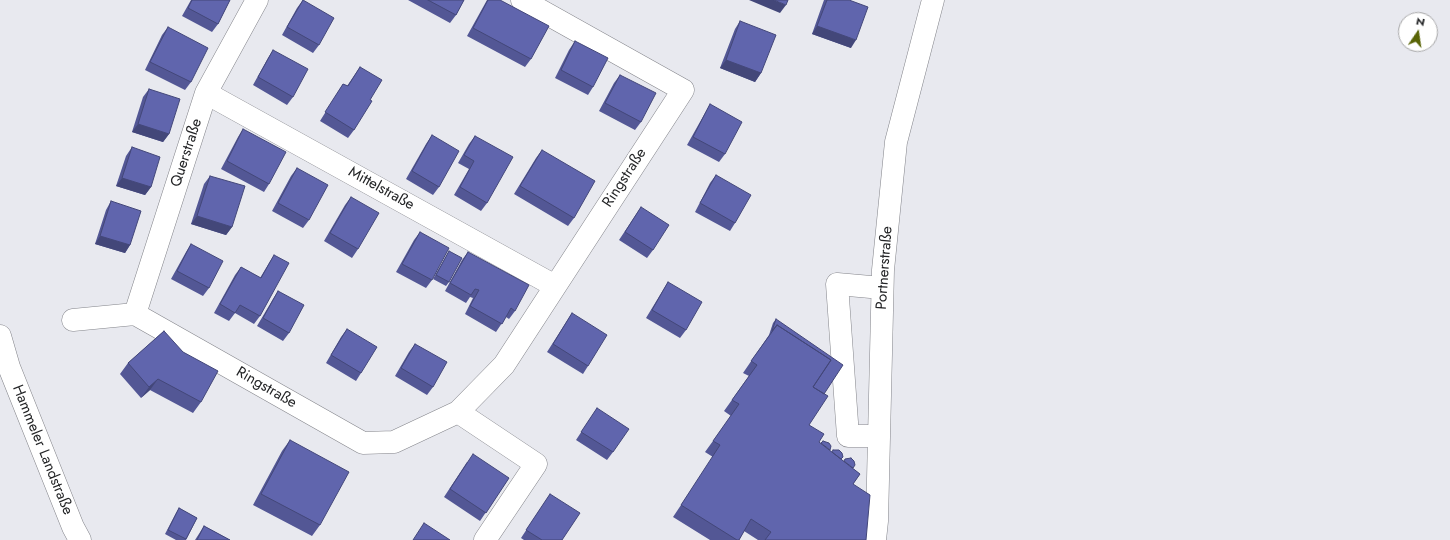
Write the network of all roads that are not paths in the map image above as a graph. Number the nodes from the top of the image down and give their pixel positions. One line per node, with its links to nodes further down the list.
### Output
1 (256, 0): 4 (street, Querstraße)
2 (522, 0): 5 (street, Ringstraße)
3 (929, 2): 6 (street, Portnerstraße)
4 (206, 93): 5 (street, Mittelstraße); 7 (street, Querstraße)
5 (555, 286): 10 (street, Ringstraße)
6 (882, 288): 11 (street, Portnerstraße); 11 (street)
7 (135, 314): 8 (street); 10 (street, Ringstraße)
8 (73, 320)
9 (0, 336): 12 (street, Hammeler Landstraße)
10 (458, 412): 13 (street)
11 (879, 436): 14 (street, Portnerstraße)
12 (80, 540)
13 (486, 540)
14 (875, 540)

